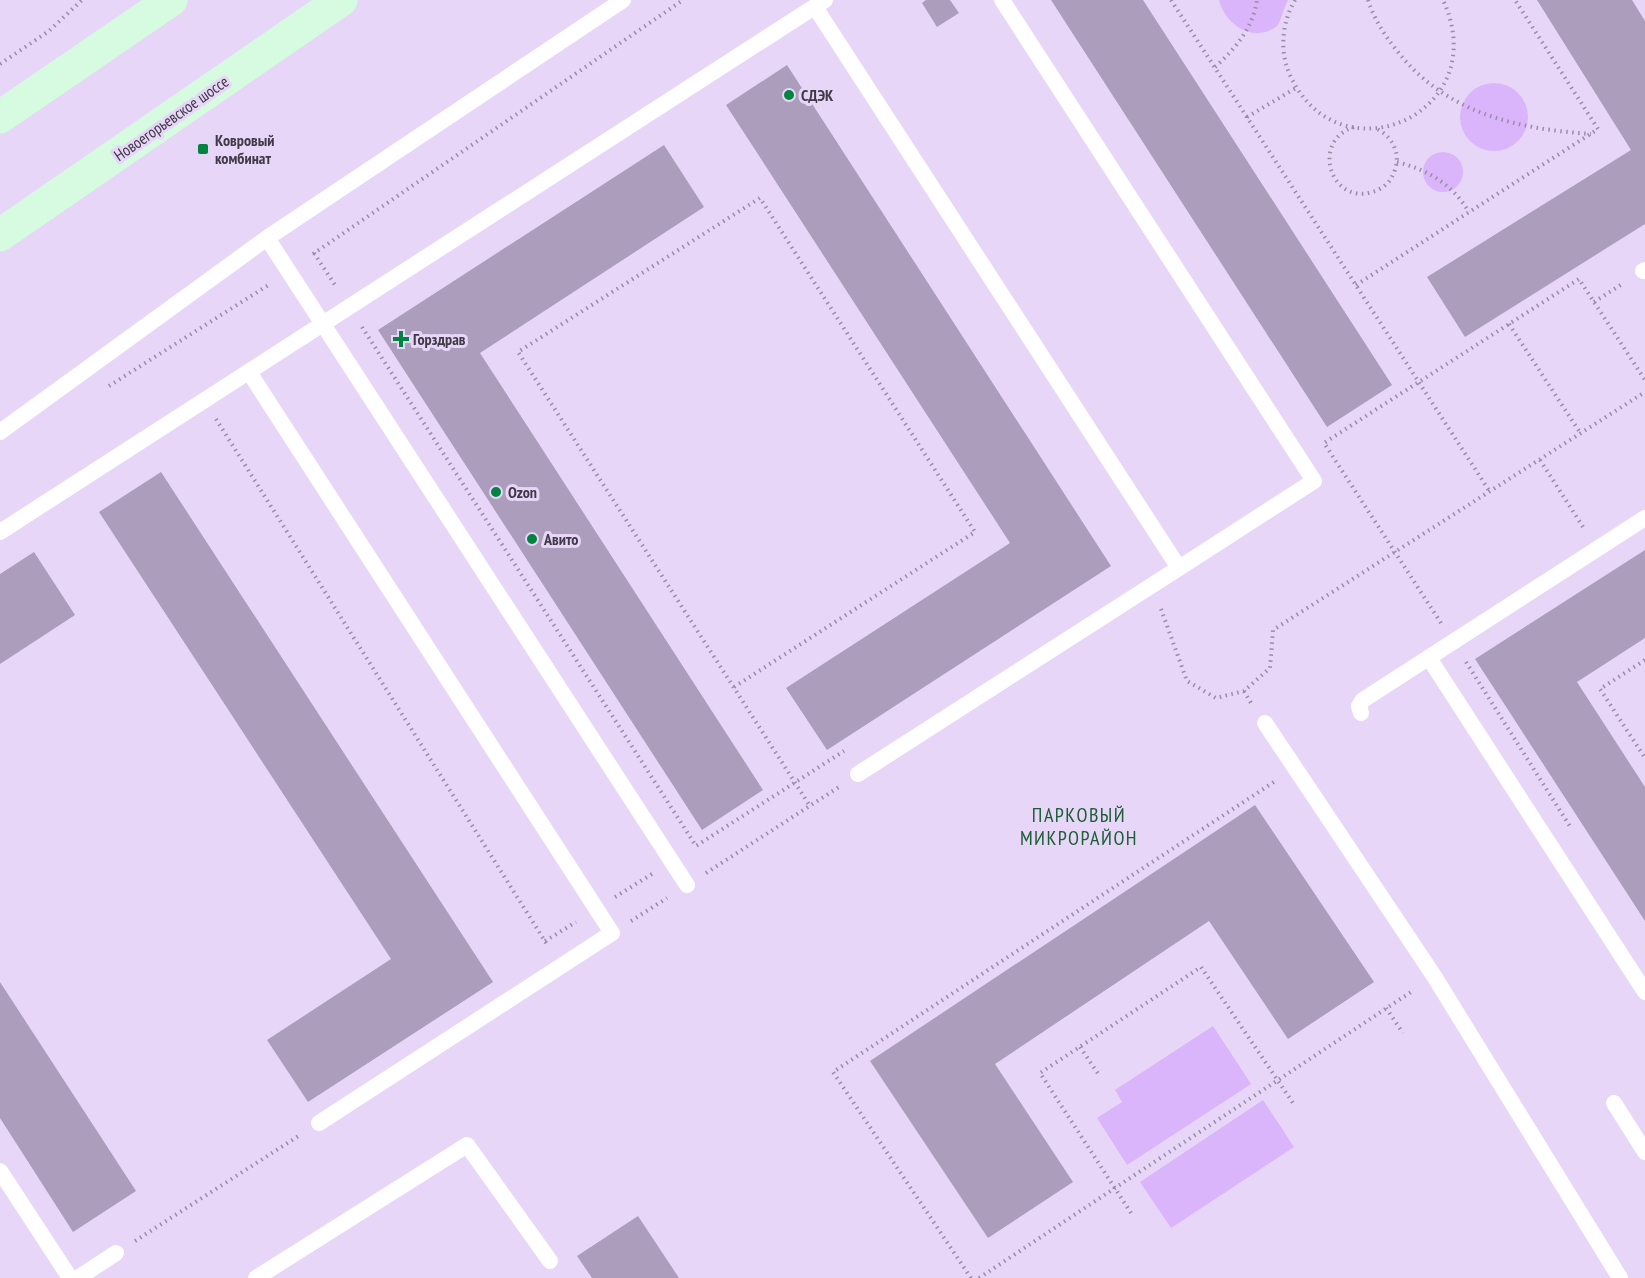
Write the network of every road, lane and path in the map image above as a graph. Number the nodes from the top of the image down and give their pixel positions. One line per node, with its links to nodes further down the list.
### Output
1 (82, 0): 14 (path)
2 (171, 0): 18 (main road)
3 (341, 0): 25 (main road, Новоегорьевское шоссе)
4 (623, 0): 26 (lane)
5 (683, 0): 27 (path)
6 (1002, 0): 44 (lane)
7 (1171, 0): 15 (path)
8 (1257, 0): 15 (path)
9 (1295, 0): 16 (path)
10 (1368, 0): 17 (path)
11 (1443, 0): 17 (path)
12 (1515, 0): 22 (path)
13 (820, 3): 32 (lane); 51 (lane)
14 (0, 64)
15 (1215, 67): 19 (path)
16 (1296, 88): 19 (path); 20 (path)
17 (1439, 92): 21 (path); 22 (path)
18 (0, 117)
19 (1247, 117): 30 (path)
20 (1355, 127): 21 (path); 23 (path)
21 (1374, 128): 23 (path)
22 (1591, 134): 24 (path)
23 (1397, 162): 24 (path)
24 (1469, 212): 30 (path)
25 (0, 235)
26 (267, 238): 29 (lane); 41 (lane)
27 (314, 253): 29 (path); 32 (path)
28 (1644, 270): 31 (path)
29 (289, 272): 33 (lane); 38 (path)
30 (1356, 285): 37 (path)
31 (1594, 302): 34 (path); 36 (path)
32 (349, 307): 33 (lane); 66 (path)
33 (323, 324): 35 (lane); 67 (lane)
34 (1509, 324): 37 (path); 42 (path)
35 (249, 372): 40 (lane); 69 (lane)
36 (1645, 380)
37 (1419, 382): 43 (path); 46 (path)
38 (100, 392)
39 (1645, 392): 42 (path)
40 (204, 400): 48 (lane); 71 (path)
41 (0, 432)
42 (1581, 434): 45 (path)
43 (1324, 443): 44 (path); 50 (path)
44 (1300, 459): 51 (lane)
45 (1540, 460): 46 (path); 49 (path)
46 (1490, 492): 50 (path)
47 (1645, 518): 49 (lane)
48 (0, 532)
49 (1597, 549): 53 (lane)
50 (1396, 553): 52 (path); 53 (path)
51 (1179, 568): 52 (lane)
52 (1153, 584): 62 (lane)
53 (1454, 642): 54 (lane); 65 (path)
54 (1429, 658): 57 (lane); 74 (lane)
55 (1645, 660): 60 (path)
56 (734, 687): 56 (path); 63 (path)
57 (1361, 713)
58 (1265, 723): 61 (lane)
59 (844, 751): 63 (path)
60 (1645, 758)
61 (1295, 768): 73 (lane); 92 (path)
62 (858, 774): 64 (path)
63 (795, 782): 64 (path); 66 (path)
64 (810, 806): 68 (path)
65 (1575, 833)
66 (696, 846): 67 (path)
67 (672, 862): 68 (lane); 69 (path)
68 (687, 885): 70 (path)
69 (597, 909): 70 (lane); 71 (path)
70 (612, 933): 72 (lane)
71 (545, 941): 72 (path)
72 (561, 967): 82 (lane)
73 (1434, 976): 75 (path); 94 (lane)
74 (1645, 992)
75 (1386, 1008): 76 (path); 79 (path)
76 (1403, 1033)
77 (1080, 1047): 78 (path); 79 (path); 85 (path)
78 (1099, 1075)
79 (1277, 1080): 81 (path); 85 (path)
80 (1614, 1103): 83 (lane)
81 (1295, 1106)
82 (319, 1123): 87 (path)
83 (1645, 1152)
84 (0, 1171): 89 (lane)
85 (1115, 1188): 86 (path); 93 (path)
86 (1131, 1213)
87 (117, 1253): 90 (lane)
88 (550, 1261): 91 (lane)
89 (69, 1278)
90 (78, 1278)
91 (256, 1278)
92 (971, 1278)
93 (979, 1278)
94 (1620, 1278)

